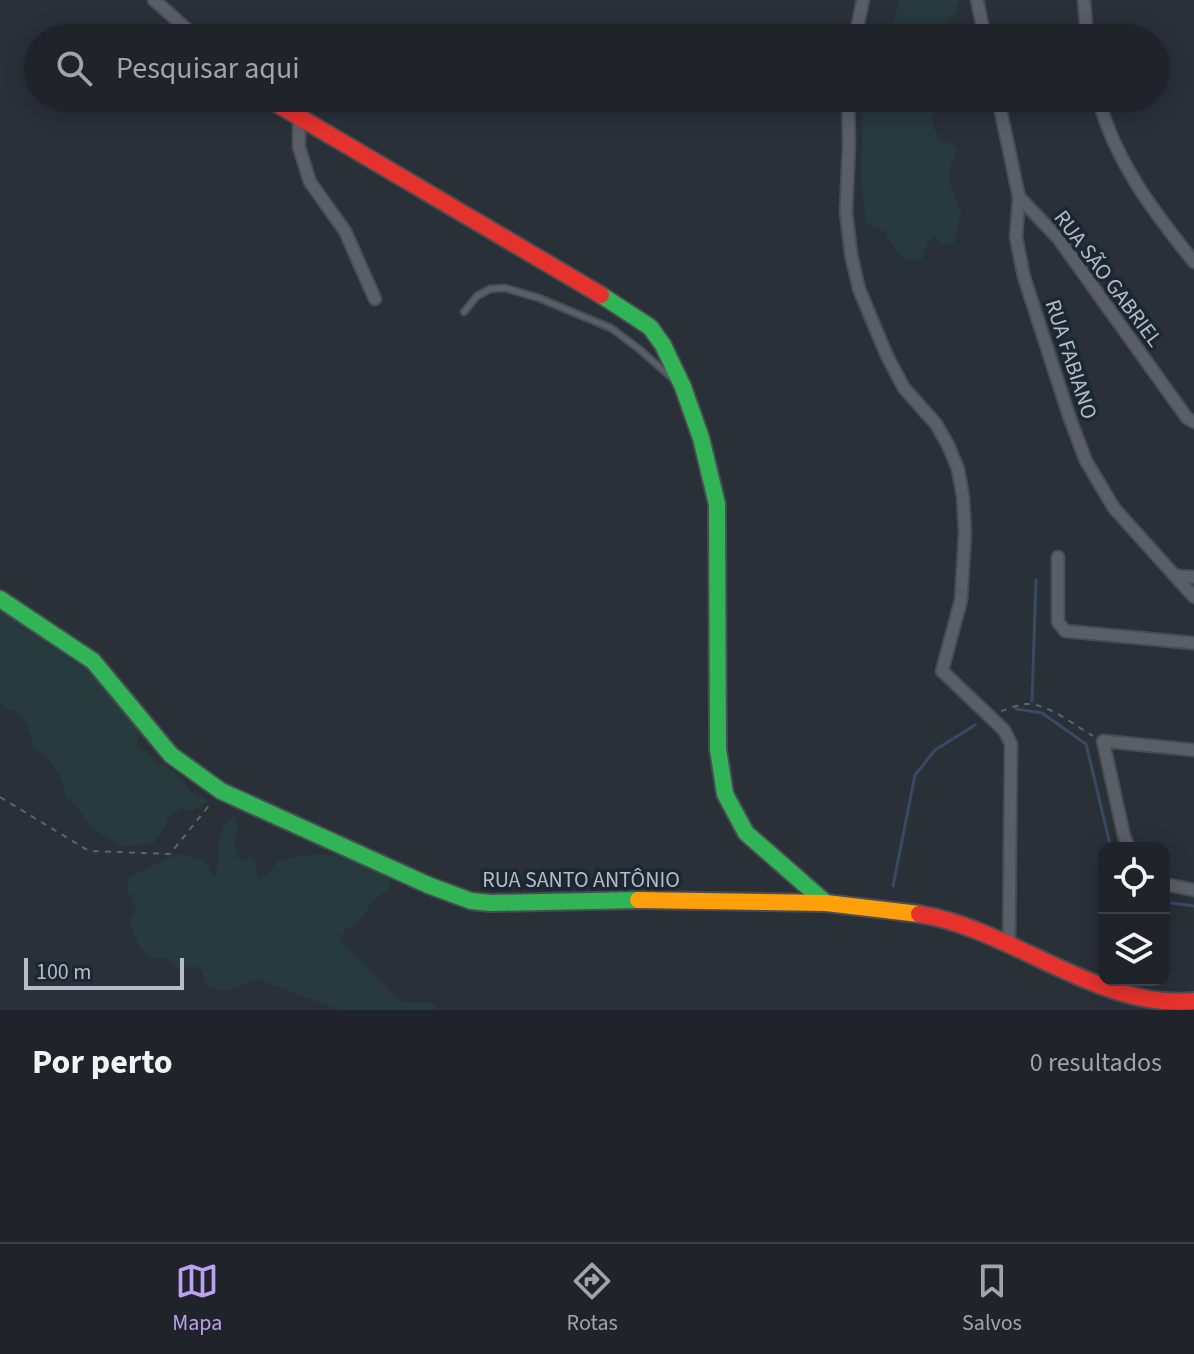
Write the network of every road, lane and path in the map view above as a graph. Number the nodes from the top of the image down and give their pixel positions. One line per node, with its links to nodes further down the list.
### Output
1 (154, 0): 5 (street)
2 (863, 0): 6 (street)
3 (977, 0): 7 (street)
4 (1084, 0): 8 (street)
5 (181, 24)
6 (858, 24)
7 (982, 24)
8 (1086, 24)
9 (291, 112): 13 (street)
10 (848, 112): 26 (street)
11 (1001, 112): 14 (street, RUA FABIANO)
12 (1102, 112): 15 (street)
13 (299, 117): 16 (street); 18 (street)
14 (1019, 197): 19 (street, RUA SÃO GABRIEL); 21 (street, RUA FABIANO)
15 (1194, 262)
16 (375, 299)
17 (464, 312): 18 (lane)
18 (683, 387): 34 (street)
19 (1194, 422)
20 (1058, 557): 25 (street)
21 (1178, 576): 22 (street); 23 (street, RUA FABIANO)
22 (1194, 577)
23 (1194, 597)
24 (0, 599): 29 (street, RUA SANTO ANTÔNIO)
25 (1194, 643)
26 (989, 715): 27 (path); 35 (street)
27 (1103, 741): 28 (street); 31 (street)
28 (1194, 750)
29 (221, 791): 30 (path); 34 (street, RUA SANTO ANTÔNIO)
30 (0, 797)
31 (1127, 842)
32 (1170, 885): 33 (street)
33 (1194, 890)
34 (826, 903): 35 (street, RUA SANTO ANTÔNIO)
35 (1009, 946): 36 (street, RUA SANTO ANTÔNIO)
36 (1194, 1001)

